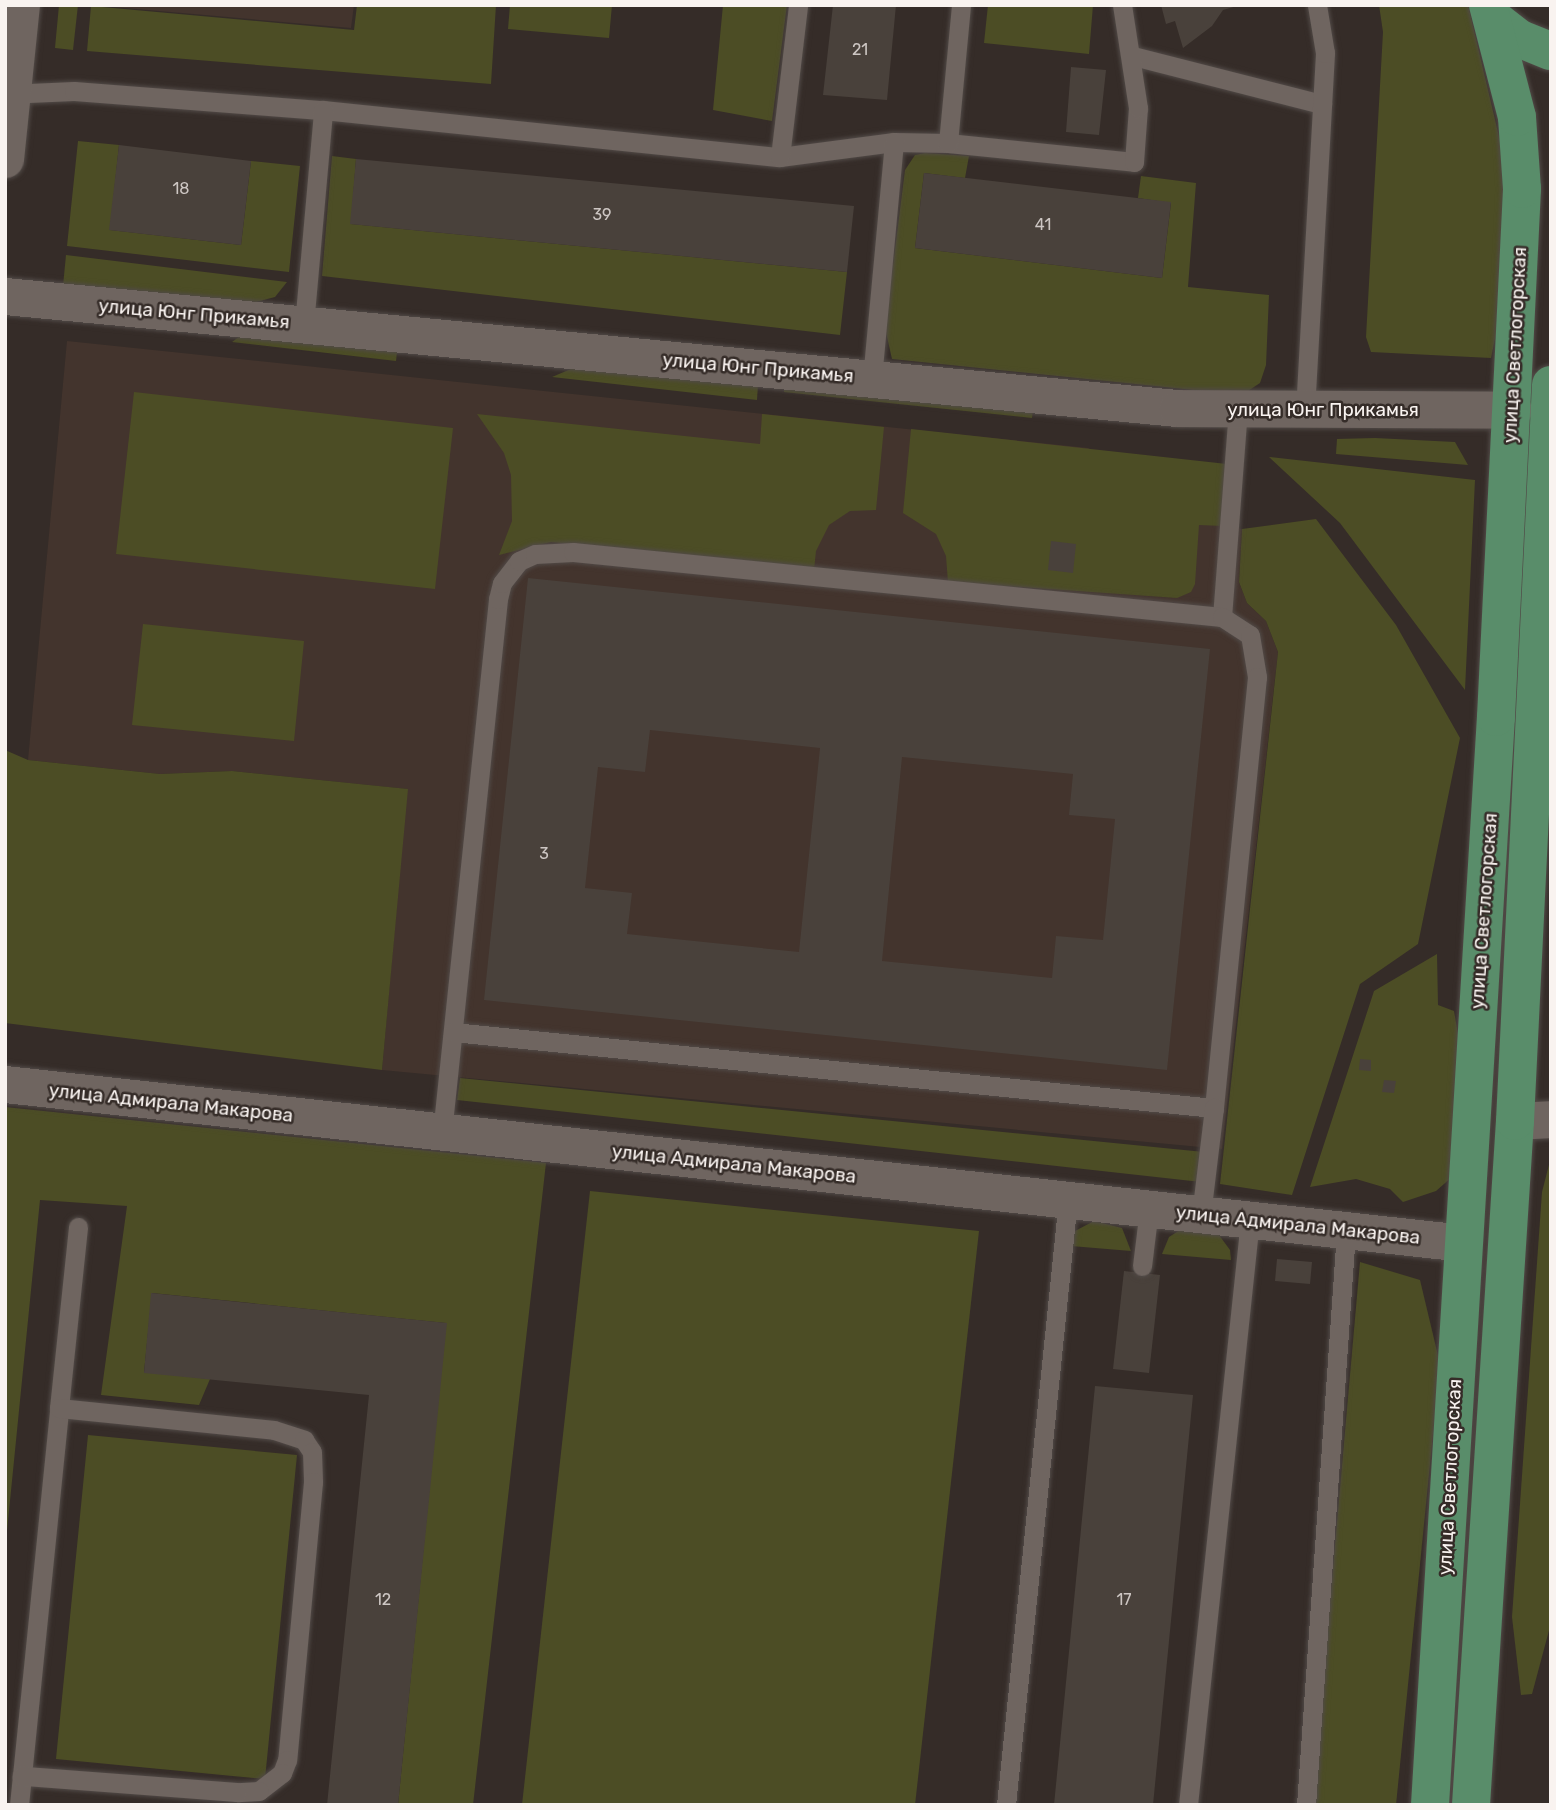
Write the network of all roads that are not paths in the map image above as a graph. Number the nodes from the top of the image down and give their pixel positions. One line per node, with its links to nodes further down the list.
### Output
1 (21, 5): 9 (street)
2 (798, 5): 14 (lane)
3 (961, 5): 13 (lane)
4 (1122, 5): 8 (lane)
5 (1317, 5): 10 (lane)
6 (1491, 12): 7 (main road); 20 (main road, улица Светлогорская)
7 (1551, 51)
8 (1133, 56): 10 (lane); 13 (lane)
9 (9, 94): 11 (lane); 15 (street)
10 (1322, 104): 22 (lane)
11 (323, 110): 14 (lane); 17 (lane)
12 (894, 142): 13 (lane); 14 (lane); 18 (lane)
13 (947, 143)
14 (780, 157)
15 (5, 159)
16 (5, 296): 17 (street, улица Юнг Прикамья)
17 (304, 325): 18 (street, улица Юнг Прикамья)
18 (872, 379): 21 (street, улица Юнг Прикамья)
19 (1551, 385): 24 (main road, улица Светлогорская)
20 (1513, 410): 22 (street, улица Юнг Прикамья); 36 (main road, улица Светлогорская)
21 (1238, 411): 22 (street, улица Юнг Прикамья); 23 (lane)
22 (1305, 411)
23 (1222, 617): 25 (lane); 27 (lane)
24 (1545, 634): 28 (main road, улица Светлогорская)
25 (453, 1032): 27 (lane); 29 (lane)
26 (5, 1084): 29 (street, улица Адмирала Макарова)
27 (1214, 1108): 32 (lane)
28 (1533, 1120): 45 (main road, улица Светлогорская)
29 (442, 1133): 30 (street, улица Адмирала Макарова)
30 (1068, 1199): 31 (street, улица Адмирала Макарова); 41 (lane)
31 (1149, 1209): 32 (street, улица Адмирала Макарова); 37 (lane)
32 (1201, 1215): 33 (street, улица Адмирала Макарова)
33 (1250, 1220): 35 (street, улица Адмирала Макарова); 42 (lane)
34 (78, 1227): 38 (lane)
35 (1346, 1231): 36 (street, улица Адмирала Макарова); 43 (lane)
36 (1463, 1243): 44 (main road, улица Светлогорская)
37 (1142, 1266)
38 (59, 1408): 39 (lane); 39 (lane)
39 (22, 1776): 40 (lane)
40 (19, 1805)
41 (1006, 1805)
42 (1188, 1805)
43 (1306, 1805)
44 (1430, 1805)
45 (1471, 1805)

